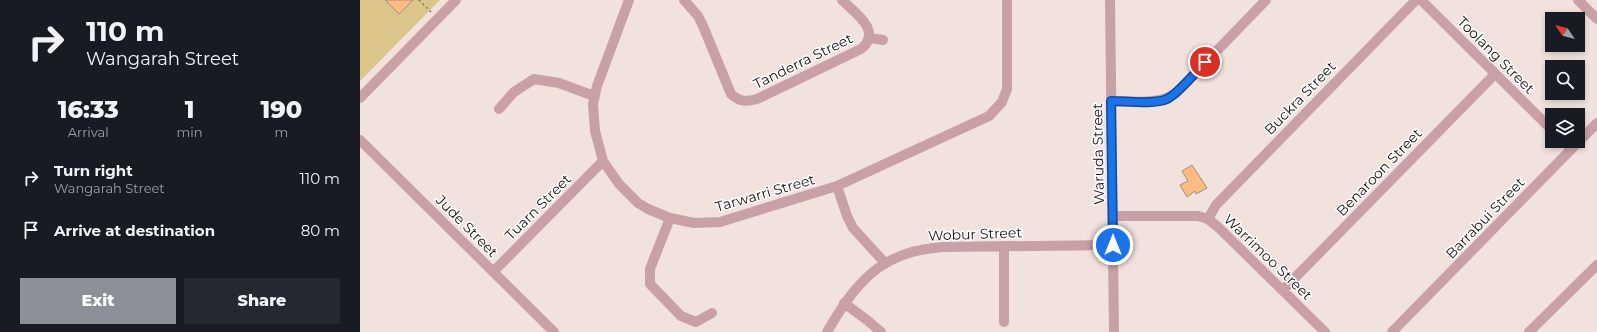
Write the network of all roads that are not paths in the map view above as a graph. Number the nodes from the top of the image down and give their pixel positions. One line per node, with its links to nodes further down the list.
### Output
1 (456, 0): 16 (street)
2 (630, 0): 15 (street, Tarwarri Street)
3 (684, 0): 12 (street, Tanderra Street)
4 (842, 0): 12 (street)
5 (1007, 0): 24 (street, Tarwarri Street)
6 (1110, 0): 17 (street, Waruda Street)
7 (1266, 0): 17 (street)
8 (1416, 0): 27 (street, Buckra Street)
9 (1421, 0): 14 (street, Toolang Street)
10 (1578, 0): 11 (street)
11 (1597, 19)
12 (870, 38): 13 (street)
13 (883, 40)
14 (1495, 74): 19 (street, Toolang Street); 33 (street, Benaroon Street)
15 (594, 96): 18 (street); 23 (street, Tarwarri Street)
16 (360, 98)
17 (1111, 101): 25 (street, Waruda Street)
18 (499, 109)
19 (1545, 123)
20 (1597, 123): 22 (street, Barrabui Street)
21 (360, 140): 32 (street, Jude Street)
22 (1572, 149): 42 (street, Barrabui Street)
23 (603, 160): 26 (street, Tarwarri Street); 32 (street, Tuarn Street)
24 (837, 186): 26 (street, Tarwarri Street); 30 (street)
25 (1113, 216): 27 (street, Warrimoo Street); 28 (street, Waruda Street)
26 (670, 218): 35 (street)
27 (1208, 219): 33 (street, Warrimoo Street)
28 (1113, 245): 29 (street, Wobur Street); 40 (street, Waruda Street)
29 (1004, 246): 30 (street, Wobur Street); 36 (street)
30 (885, 263): 34 (street, Wobur Street)
31 (1597, 265): 43 (street)
32 (493, 272): 37 (street, Jude Street)
33 (1283, 290): 41 (street, Warrimoo Street)
34 (844, 303): 38 (street, Wobur Street); 39 (street)
35 (712, 313)
36 (1004, 322)
37 (554, 332)
38 (826, 332)
39 (881, 332)
40 (1114, 332)
41 (1325, 332)
42 (1392, 332)
43 (1529, 332)

